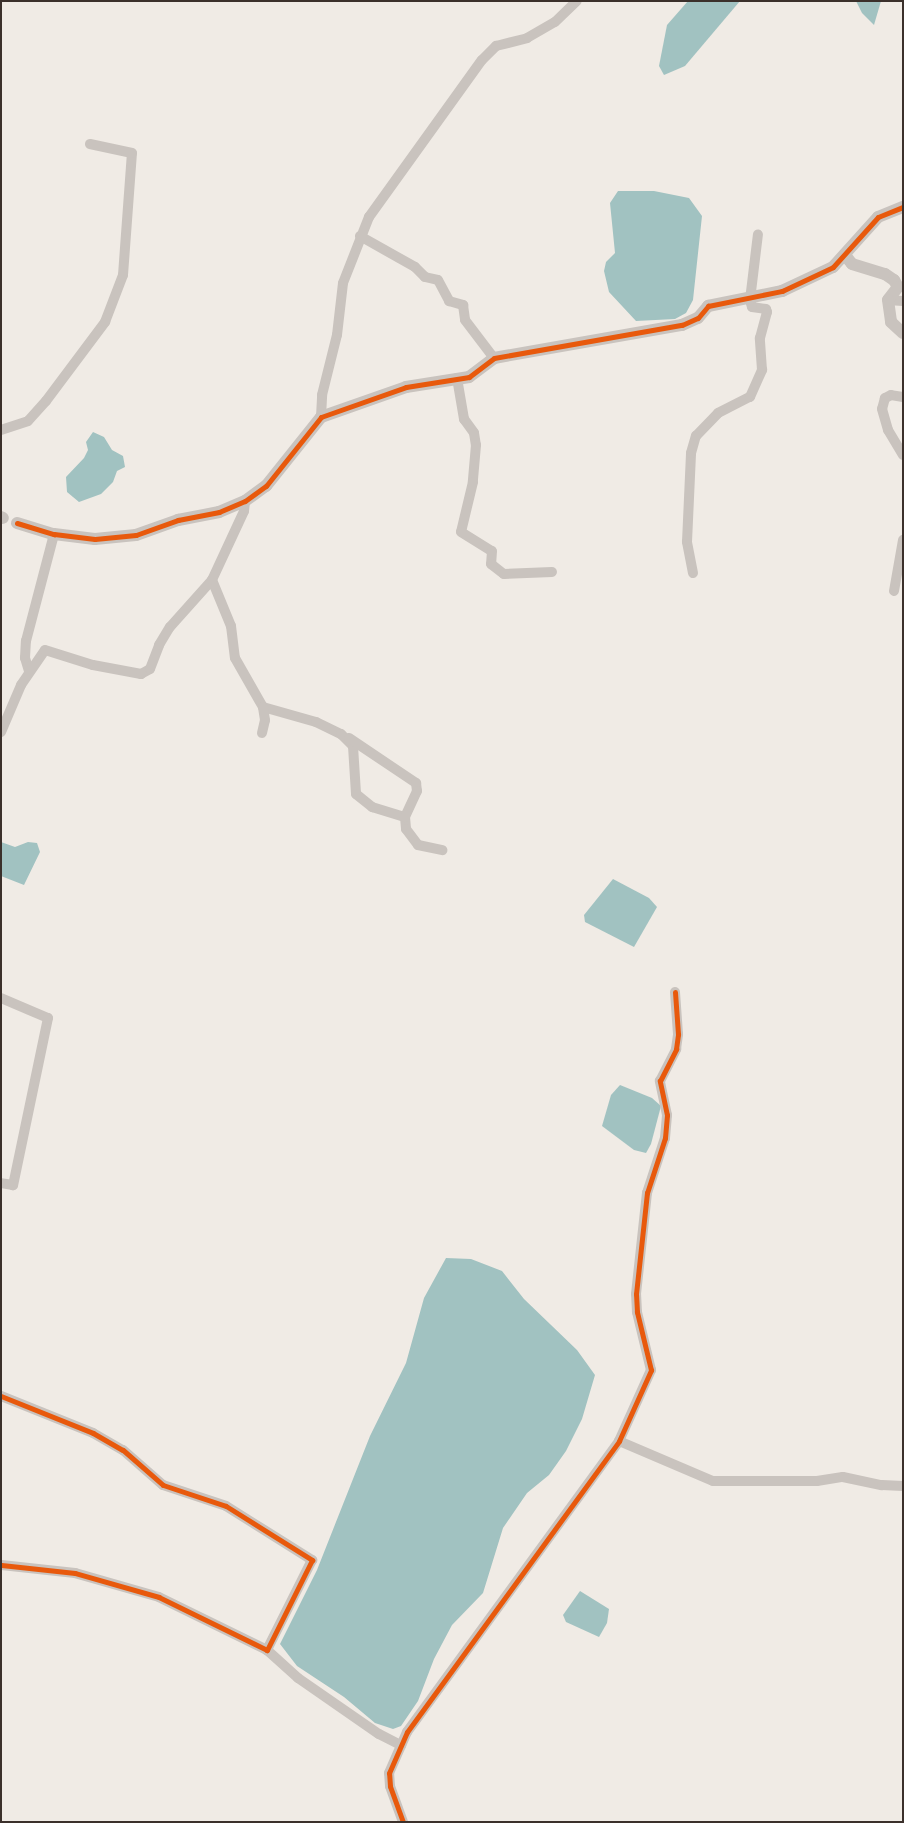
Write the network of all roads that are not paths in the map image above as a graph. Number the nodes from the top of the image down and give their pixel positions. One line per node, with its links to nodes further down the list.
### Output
1 (577, 1): 5 (street)
2 (90, 144): 15 (street)
3 (903, 207): 6 (street)
4 (758, 234): 7 (street)
5 (360, 236): 11 (street); 14 (street)
6 (846, 254): 7 (street); 8 (street)
7 (750, 300): 11 (street); 22 (street)
8 (888, 300): 9 (street); 10 (street)
9 (903, 301)
10 (903, 332)
11 (494, 358): 12 (street)
12 (457, 378): 14 (street); 21 (street)
13 (903, 397): 16 (street)
14 (321, 417): 17 (street)
15 (1, 430)
16 (903, 454)
17 (245, 500): 19 (street); 23 (street)
18 (17, 523): 19 (street)
19 (54, 534): 25 (street)
20 (903, 540): 24 (street)
21 (552, 572)
22 (693, 573)
23 (212, 580): 25 (street); 26 (street)
24 (894, 591)
25 (29, 671): 27 (street)
26 (263, 707): 28 (street); 29 (street)
27 (1, 732)
28 (262, 733)
29 (341, 734): 30 (street); 30 (street)
30 (405, 817): 31 (street)
31 (442, 850)
32 (675, 992): 36 (street)
33 (1, 998): 34 (street)
34 (1, 1183)
35 (1, 1396): 39 (street)
36 (619, 1441): 37 (street); 40 (street)
37 (903, 1486)
38 (1, 1565): 39 (street)
39 (267, 1650): 40 (street)
40 (401, 1745): 41 (street)
41 (403, 1822)

